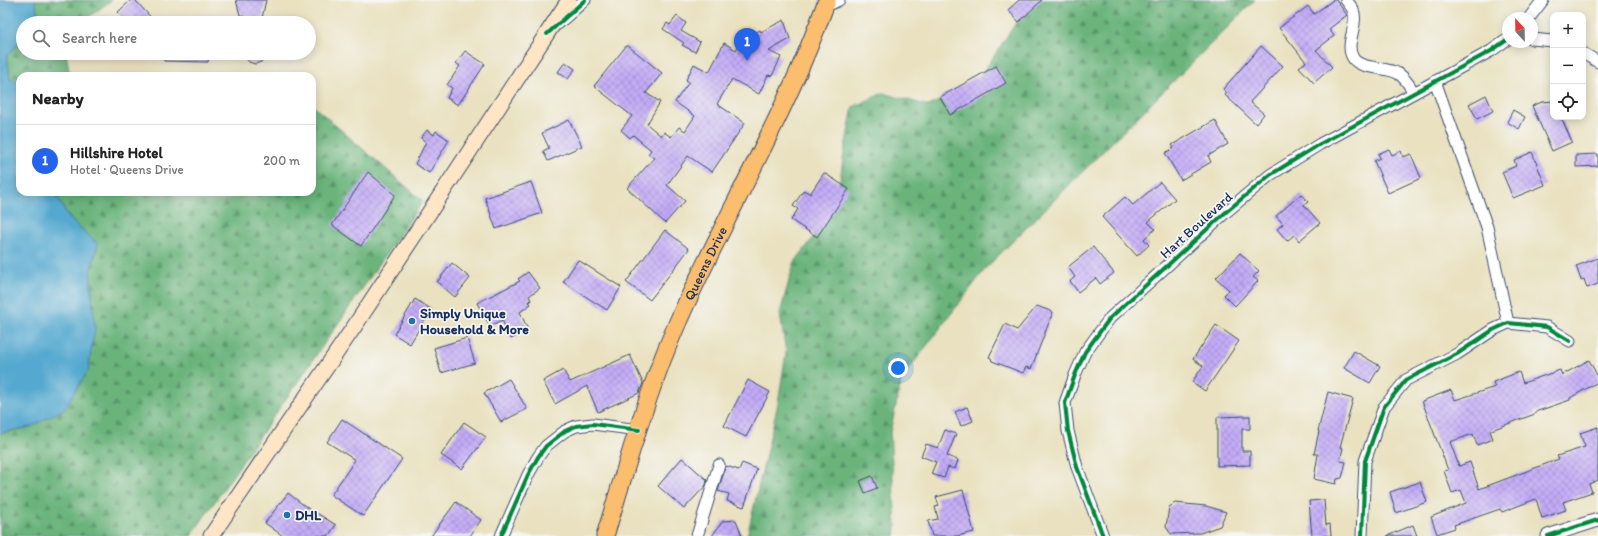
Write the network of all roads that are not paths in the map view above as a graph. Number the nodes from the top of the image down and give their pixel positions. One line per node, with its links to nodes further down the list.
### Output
1 (569, 0): 7 (main road)
2 (585, 0): 7 (street)
3 (1346, 0): 14 (street)
4 (1544, 0): 6 (street)
5 (830, 2): 17 (main road, Queens Drive)
6 (1534, 12)
7 (547, 34): 21 (main road)
8 (1538, 40): 9 (street)
9 (1550, 41)
10 (1502, 43): 13 (street, Hart Boulevard)
11 (1586, 55): 12 (street)
12 (1598, 62)
13 (1435, 81): 14 (street, Hart Boulevard); 15 (street)
14 (1414, 93): 25 (street, Hart Boulevard)
15 (1508, 323): 16 (street); 26 (street)
16 (1570, 341)
17 (638, 430): 22 (street); 23 (main road, Queens Drive)
18 (719, 465): 24 (street)
19 (1598, 520): 20 (street)
20 (1554, 535)
21 (211, 536)
22 (501, 536)
23 (605, 536)
24 (698, 536)
25 (1103, 536)
26 (1362, 536)

